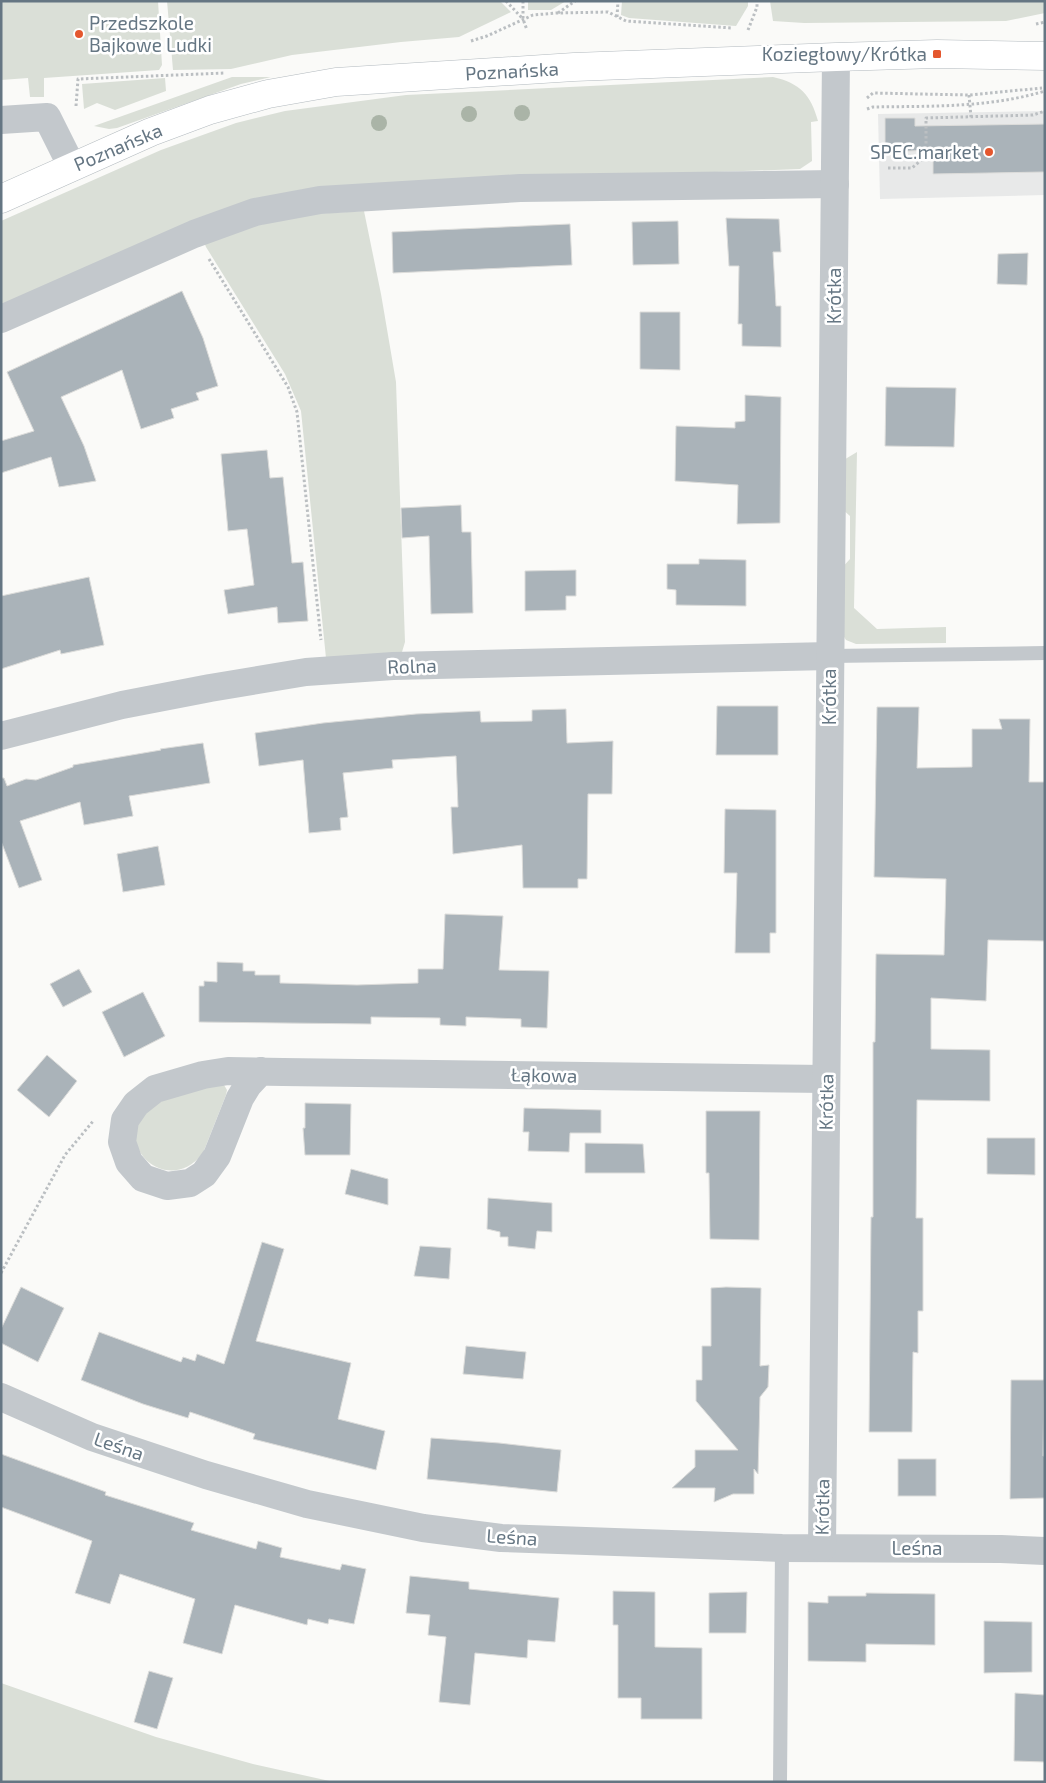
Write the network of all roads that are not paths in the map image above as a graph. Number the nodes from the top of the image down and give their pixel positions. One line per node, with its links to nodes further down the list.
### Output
1 (1045, 56): 2 (street, Poznańska)
2 (836, 57): 4 (street, Poznańska); 5 (street, Krótka)
3 (1, 120): 4 (street)
4 (72, 167): 6 (street, Poznańska)
5 (835, 184): 7 (street); 9 (street, Krótka)
6 (1, 199)
7 (1, 319)
8 (1045, 653): 9 (lane, Krótka)
9 (830, 656): 10 (street, Rolna); 12 (street, Krótka)
10 (1, 736)
11 (261, 1072): 11 (street, Łąkowa); 12 (street, Łąkowa)
12 (826, 1079): 15 (street, Krótka)
13 (1, 1397): 14 (street, Leśna)
14 (782, 1548): 15 (street, Leśna); 17 (lane)
15 (822, 1548): 16 (street, Leśna)
16 (1045, 1552)
17 (780, 1782)

